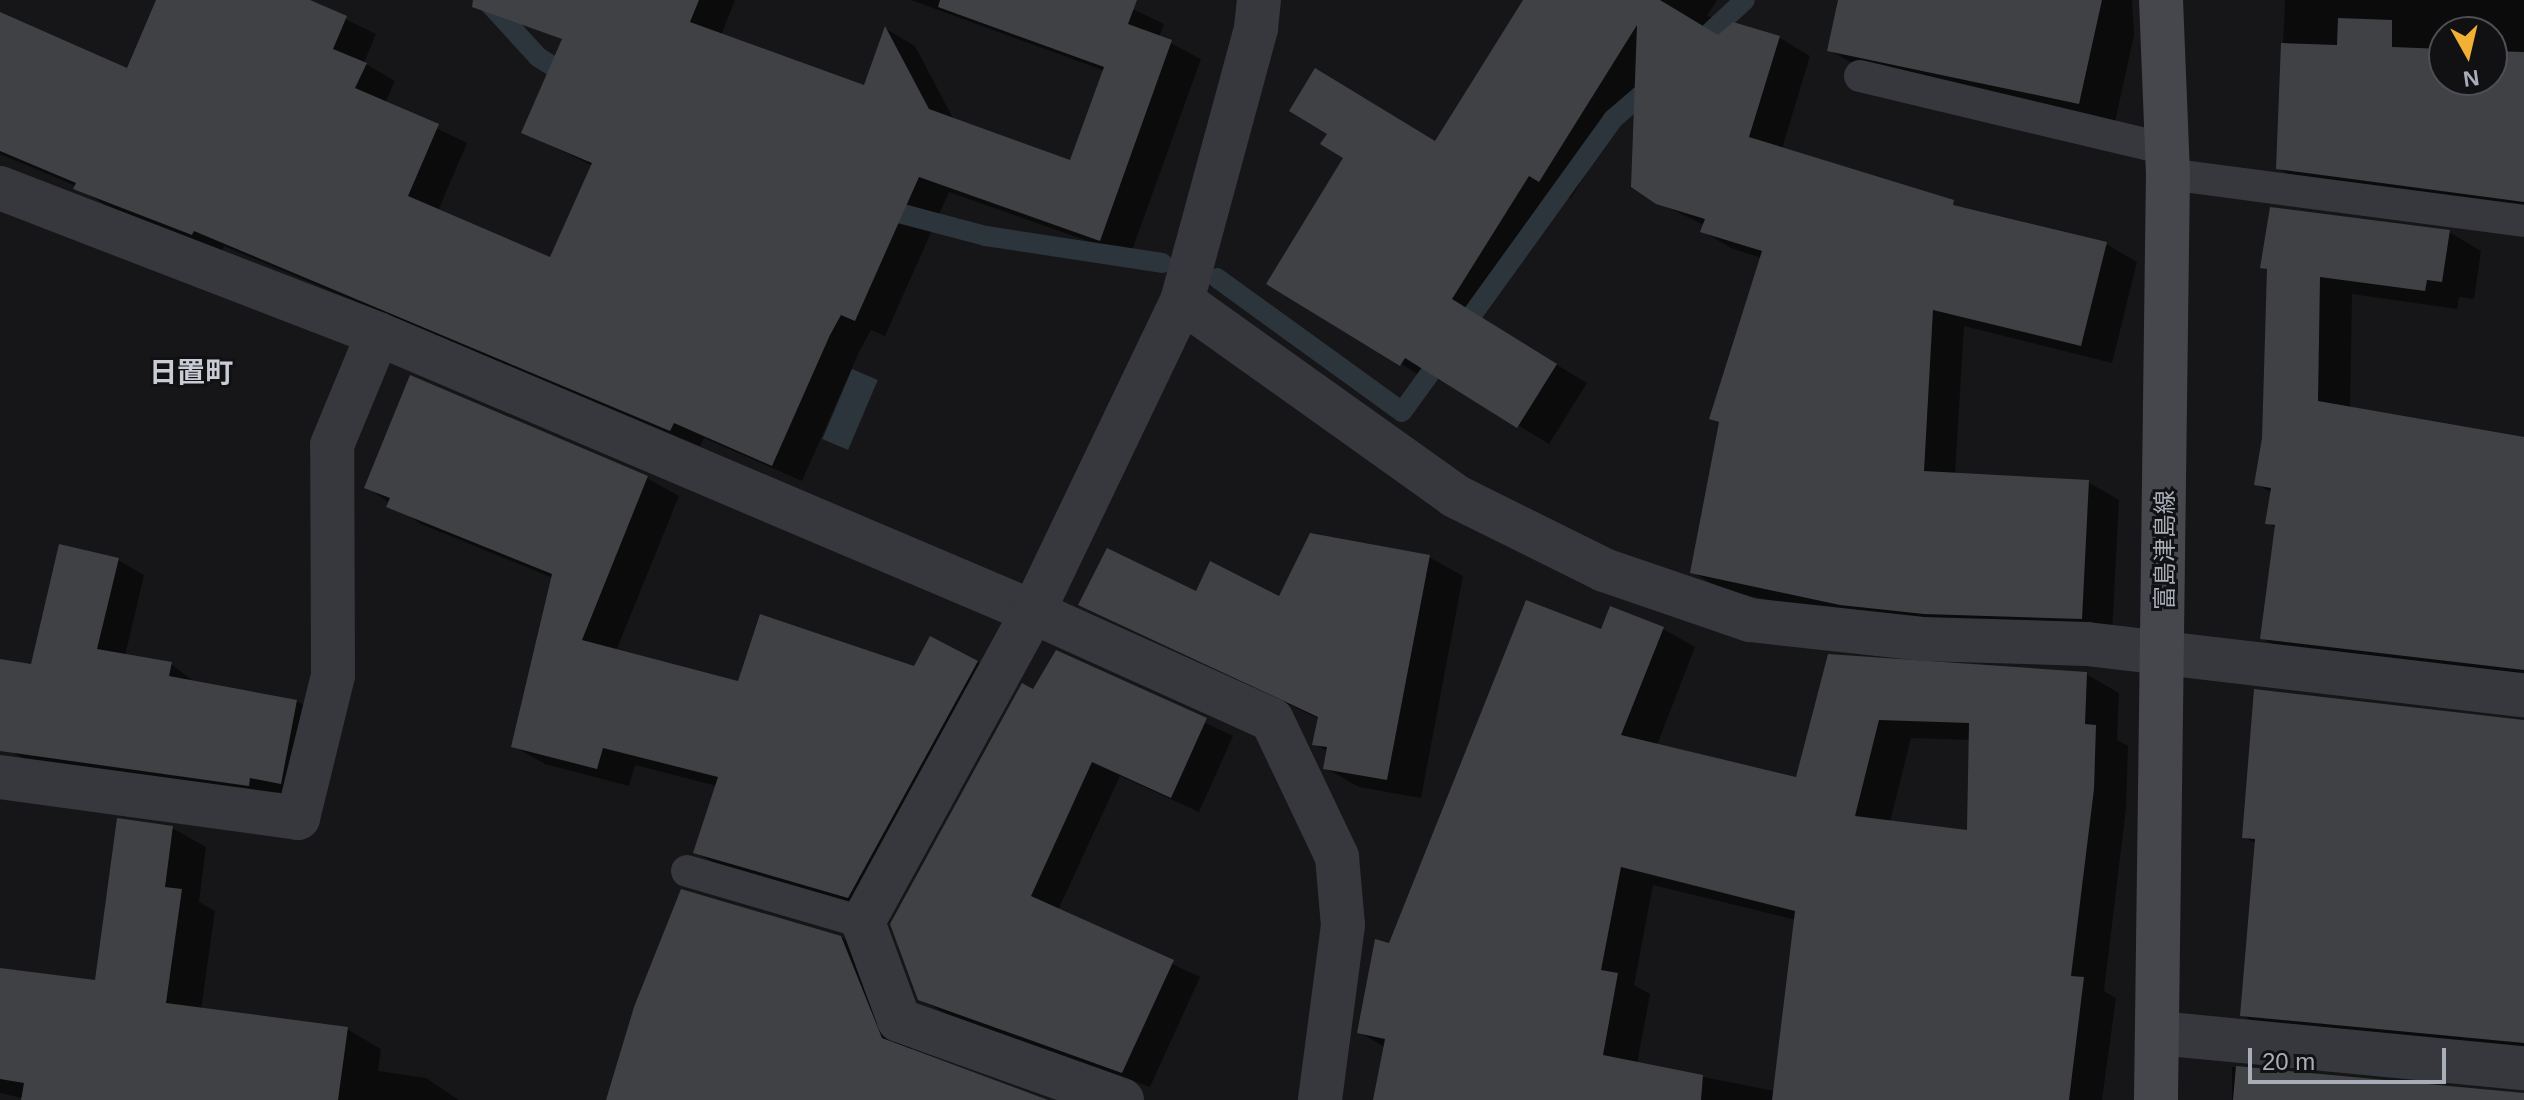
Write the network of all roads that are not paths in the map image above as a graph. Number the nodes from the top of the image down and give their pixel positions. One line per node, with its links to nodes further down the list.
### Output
1 (1259, 0): 7 (street)
2 (2161, 0): 4 (main road, 富島津島線)
3 (1860, 76): 4 (lane)
4 (2168, 161): 6 (lane); 10 (main road, 富島津島線)
5 (1, 192): 8 (street)
6 (2524, 221)
7 (1182, 301): 9 (street); 10 (street)
8 (378, 334): 9 (street); 12 (street)
9 (1033, 612): 14 (street); 18 (street)
10 (2164, 656): 11 (street); 15 (main road, 富島津島線)
11 (2524, 695)
12 (0, 777)
13 (687, 871): 14 (lane)
14 (863, 922): 17 (street)
15 (2158, 1033): 16 (street); 19 (main road, 富島津島線)
16 (2524, 1068)
17 (1122, 1100)
18 (1320, 1100)
19 (2156, 1100)

